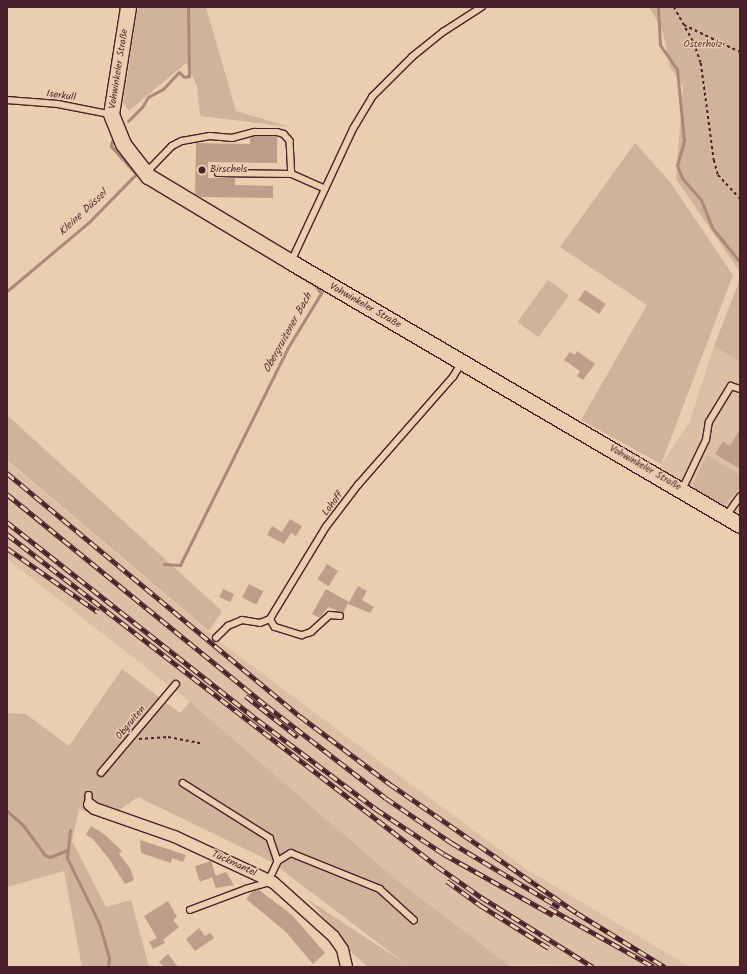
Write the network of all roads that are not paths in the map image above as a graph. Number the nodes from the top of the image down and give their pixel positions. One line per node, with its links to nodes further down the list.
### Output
1 (128, 7): 4 (street, Vohwinkeler Straße)
2 (482, 7): 8 (lane)
3 (7, 100): 4 (lane, Iserkull)
4 (112, 114): 5 (street, Vohwinkeler Straße)
5 (146, 173): 7 (lane); 9 (street, Vohwinkeler Straße)
6 (218, 174): 7 (lane)
7 (292, 174): 8 (lane)
8 (325, 189): 9 (lane)
9 (291, 262): 10 (street, Vohwinkeler Straße)
10 (462, 362): 12 (street, Vohwinkeler Straße); 17 (lane, Lohoff)
11 (740, 389): 12 (lane)
12 (682, 490): 14 (street, Vohwinkeler Straße)
13 (740, 497): 14 (lane)
14 (726, 516): 15 (street, Vohwinkeler Straße)
15 (740, 525)
16 (340, 616): 17 (lane)
17 (270, 619): 18 (lane)
18 (216, 638)
19 (176, 684): 20 (lane, Obgruiten)
20 (101, 773)
21 (183, 783): 23 (lane)
22 (89, 799): 24 (street, Tückmantel)
23 (278, 861): 24 (lane); 26 (lane)
24 (271, 881): 25 (lane); 27 (street, Tückmantel)
25 (190, 910)
26 (414, 920)
27 (346, 967)

